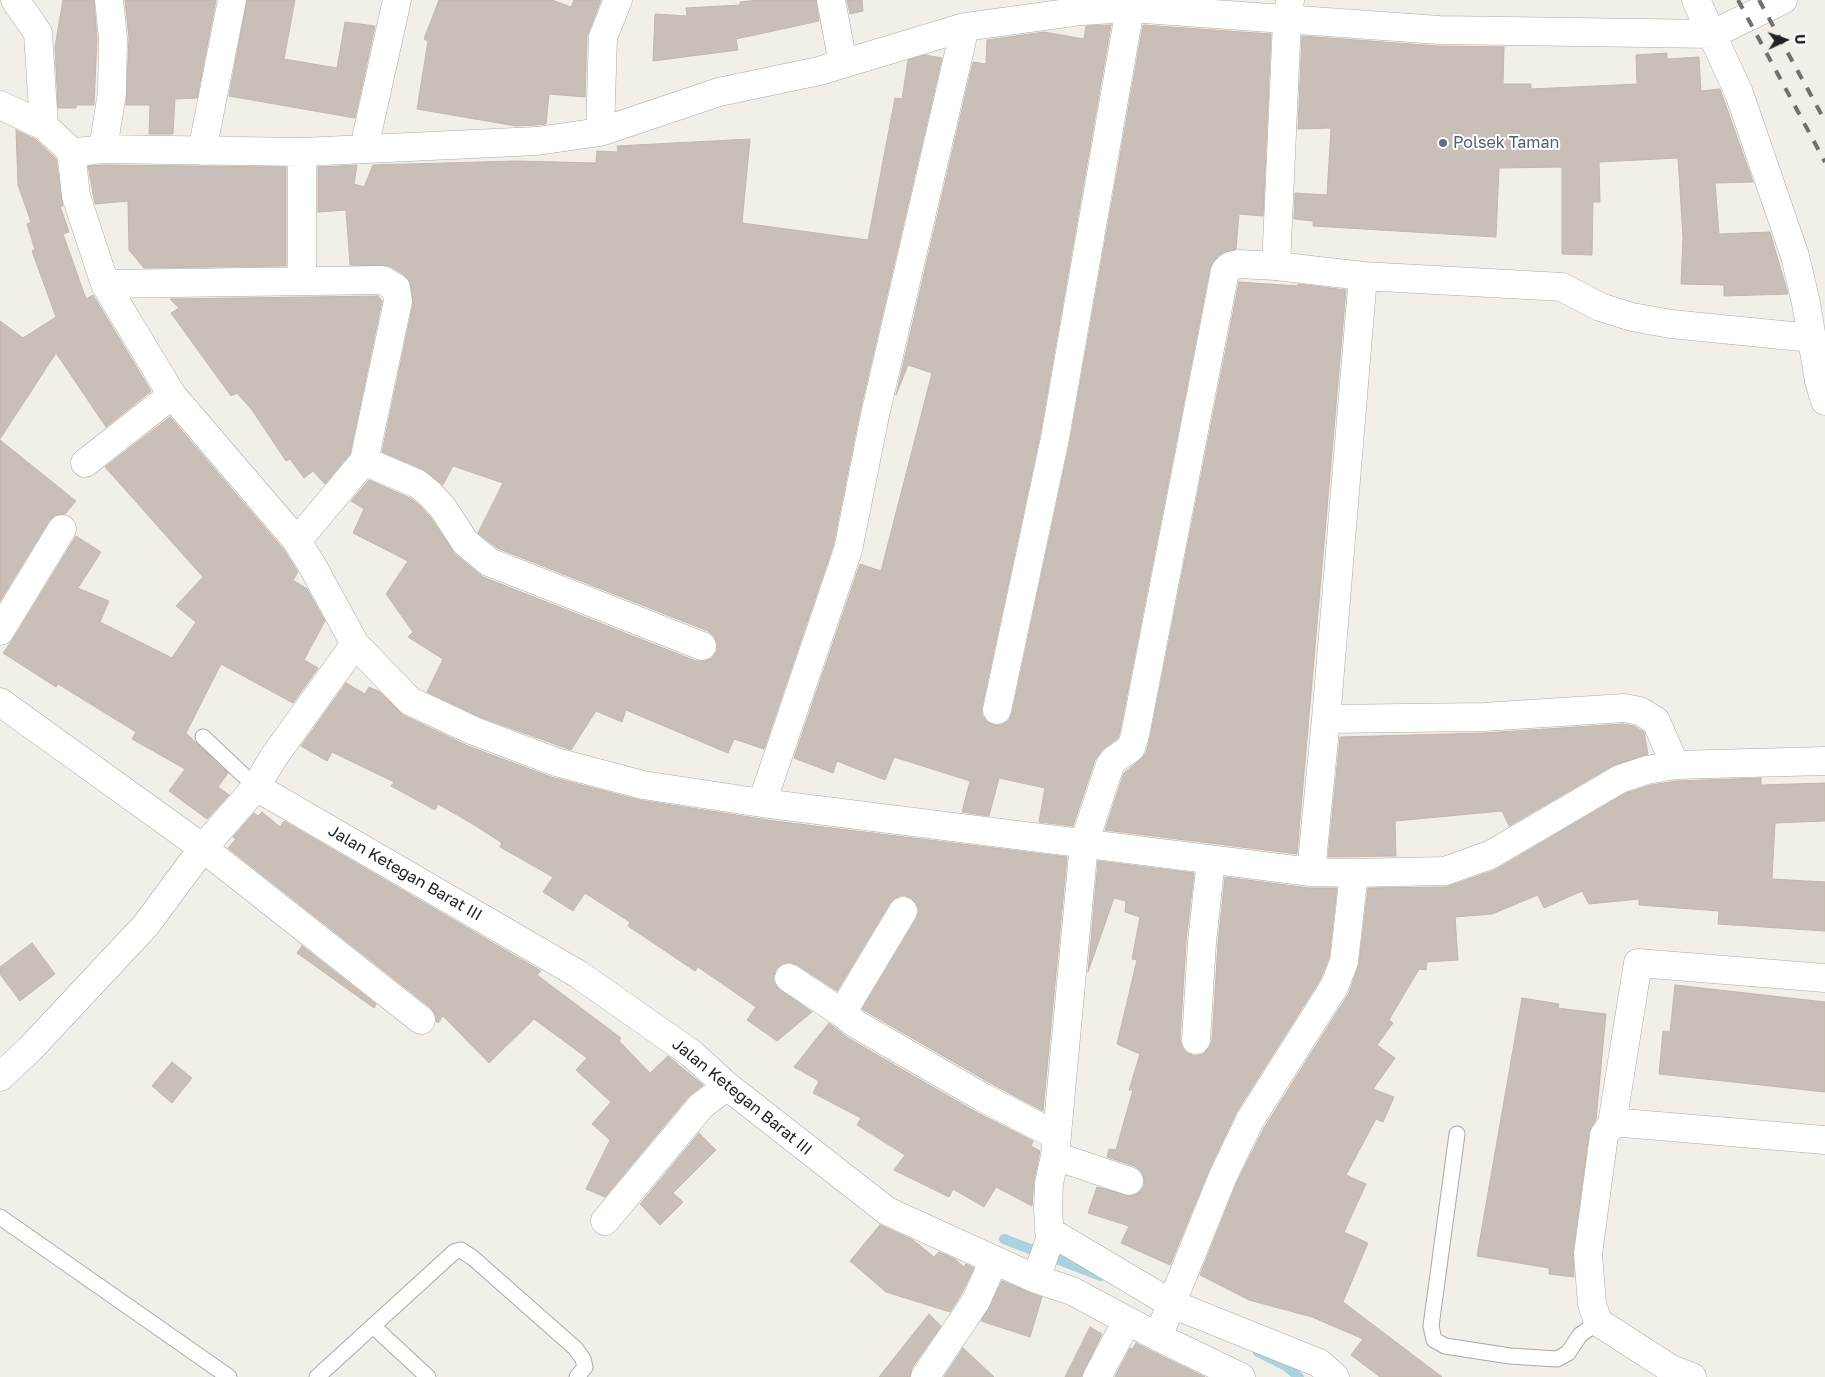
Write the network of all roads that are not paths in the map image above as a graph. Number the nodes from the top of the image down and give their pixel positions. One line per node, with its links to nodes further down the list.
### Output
1 (15, 0): 13 (street)
2 (36, 0): 13 (street)
3 (109, 0): 19 (street)
4 (232, 0): 21 (street)
5 (397, 0): 18 (street)
6 (618, 0): 17 (street)
7 (830, 0): 15 (street)
8 (1696, 0): 14 (street)
9 (1783, 0): 14 (street)
10 (1130, 8): 11 (street); 12 (street); 38 (street)
11 (1289, 10): 14 (street); 23 (street)
12 (965, 27): 15 (street); 44 (street)
13 (38, 33): 16 (street)
14 (1713, 34): 27 (street)
15 (843, 64): 17 (street)
16 (22, 116): 20 (street)
17 (600, 132): 18 (street)
18 (364, 148): 22 (street)
19 (103, 149): 20 (street); 21 (street)
20 (71, 151): 26 (street)
21 (202, 151): 22 (street)
22 (302, 152): 25 (street)
23 (1276, 266): 24 (street); 45 (street)
24 (1363, 276): 27 (street); 39 (street)
25 (302, 281): 26 (street); 30 (street)
26 (105, 284): 28 (street)
27 (1812, 338): 29 (street)
28 (172, 395): 31 (street); 33 (street)
29 (1825, 401)
30 (364, 461): 33 (street); 36 (street)
31 (85, 463)
32 (62, 529): 34 (street)
33 (297, 541): 35 (street)
34 (0, 631)
35 (355, 644): 43 (street); 44 (street)
36 (702, 646)
37 (0, 702): 46 (street)
38 (997, 710)
39 (1326, 719): 42 (street); 48 (street)
40 (203, 737): 43 (lane)
41 (1825, 761): 42 (street)
42 (1675, 765): 49 (street)
43 (263, 775): 46 (street); 57 (street, Jalan Ketegan Barat III)
44 (762, 804): 45 (street)
45 (1084, 843): 47 (street); 61 (street)
46 (203, 848): 54 (street); 56 (street)
47 (1212, 860): 48 (street); 55 (street)
48 (1311, 872): 49 (street)
49 (1354, 873): 67 (street)
50 (903, 911): 53 (street)
51 (789, 978): 53 (street)
52 (1825, 978): 58 (street)
53 (842, 1013): 61 (street)
54 (421, 1020)
55 (1196, 1040)
56 (0, 1077)
57 (728, 1086): 64 (street); 66 (street, Jalan Ketegan Barat III)
58 (1612, 1124): 60 (street); 69 (street)
59 (1457, 1134): 69 (lane)
60 (1825, 1140)
61 (1056, 1146): 62 (street); 65 (street)
62 (1129, 1181)
63 (0, 1217): 72 (lane)
64 (605, 1221)
65 (1044, 1253): 66 (street, Jalan Ketegan Barat III); 67 (street); 68 (street, Jalan Ketegan Barat III)
66 (994, 1260): 76 (street)
67 (1164, 1320): 68 (street, Jalan Ketegan Barat III); 78 (street, Jalan Ketegan Barat III); 79 (street)
68 (1127, 1322): 77 (street)
69 (1598, 1322): 71 (street)
70 (374, 1327): 73 (lane); 74 (lane); 75 (lane)
71 (1677, 1374)
72 (229, 1377)
73 (317, 1377)
74 (428, 1377)
75 (577, 1377)
76 (926, 1377)
77 (1097, 1377)
78 (1241, 1377)
79 (1335, 1377)

